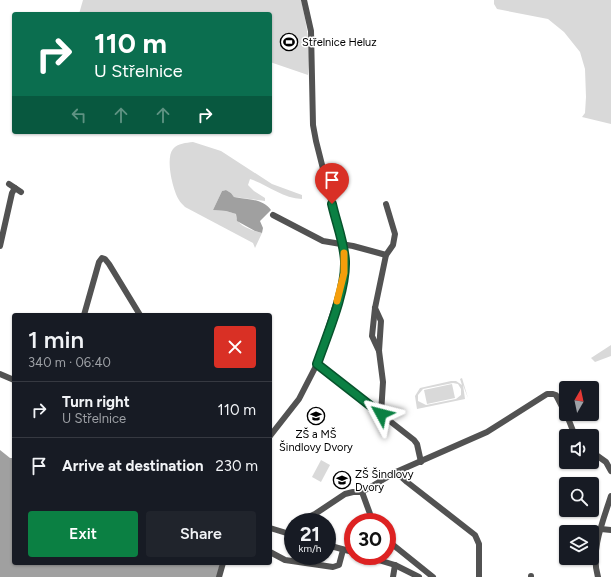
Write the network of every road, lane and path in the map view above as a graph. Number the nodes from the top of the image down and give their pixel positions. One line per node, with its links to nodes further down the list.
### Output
1 (304, 0): 7 (street)
2 (10, 184): 3 (street)
3 (15, 188): 4 (street); 8 (street)
4 (21, 192)
5 (386, 204): 9 (street)
6 (273, 215): 7 (street)
7 (342, 244): 9 (street); 12 (street)
8 (0, 246)
9 (386, 255): 15 (street)
10 (85, 313): 11 (street)
11 (139, 313)
12 (317, 364): 15 (street); 17 (street)
13 (0, 374): 14 (street)
14 (12, 379)
15 (381, 414): 19 (street)
16 (572, 429): 19 (street)
17 (272, 433)
18 (599, 457): 20 (street)
19 (421, 462): 21 (street)
20 (611, 471)
21 (396, 472): 22 (street); 40 (street)
22 (362, 492): 24 (street); 25 (street)
23 (611, 496): 27 (street)
24 (318, 513)
25 (370, 513)
26 (272, 529): 29 (street)
27 (601, 529): 28 (street); 41 (street)
28 (611, 530)
29 (284, 532)
30 (396, 547): 39 (street)
31 (336, 548): 32 (street)
32 (343, 550): 33 (street)
33 (272, 553)
34 (222, 565): 36 (street)
35 (395, 565): 37 (street); 38 (street)
36 (218, 577)
37 (393, 577)
38 (419, 577)
39 (433, 577)
40 (479, 577)
41 (598, 577)

